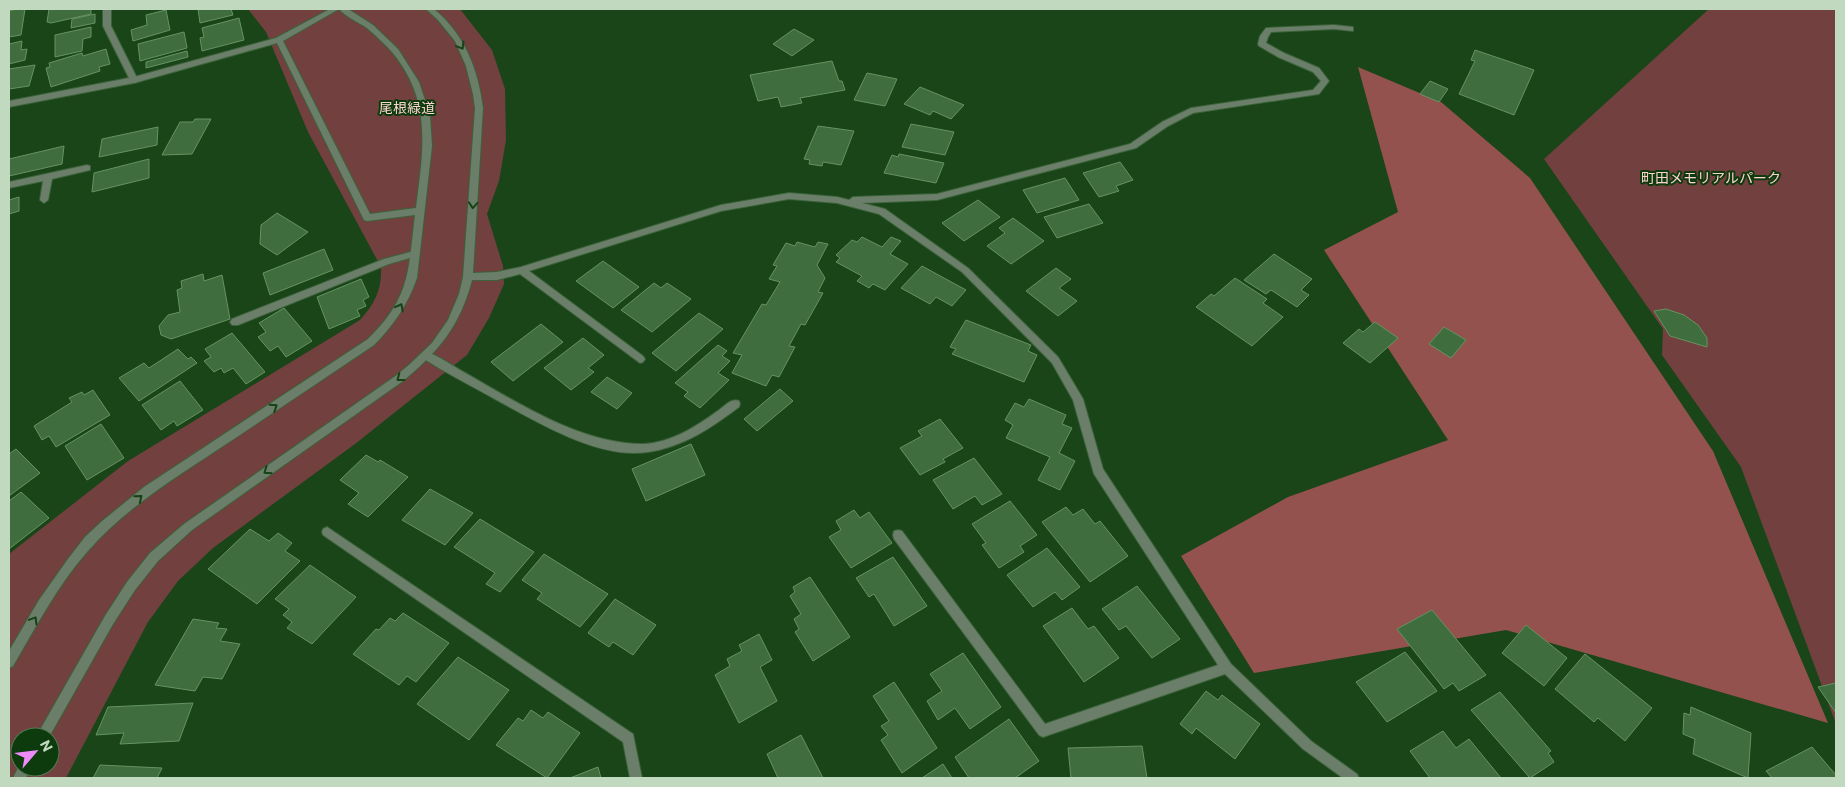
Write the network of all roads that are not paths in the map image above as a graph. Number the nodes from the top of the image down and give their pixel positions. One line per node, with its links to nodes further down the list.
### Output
1 (108, 9): 7 (street)
2 (335, 9): 6 (street)
3 (343, 9): 14 (street)
4 (430, 9): 17 (street, one-way to 17)
5 (1350, 28): 13 (street)
6 (279, 40): 7 (street); 14 (street)
7 (134, 80): 8 (street)
8 (9, 104)
9 (87, 168): 10 (street)
10 (48, 176): 11 (street); 12 (street)
11 (9, 185)
12 (44, 200)
13 (837, 200): 16 (street); 25 (street)
14 (419, 211): 15 (street)
15 (414, 254): 18 (street); 24 (street, one-way to 15)
16 (521, 270): 17 (street); 20 (street)
17 (468, 278): 19 (street)
18 (236, 322)
19 (427, 356): 21 (street); 26 (street, one-way to 26)
20 (640, 359)
21 (736, 404)
22 (327, 532): 27 (street)
23 (898, 535): 25 (street)
24 (9, 662)
25 (1227, 668): 28 (street)
26 (48, 727)
27 (636, 778)
28 (1353, 778)

